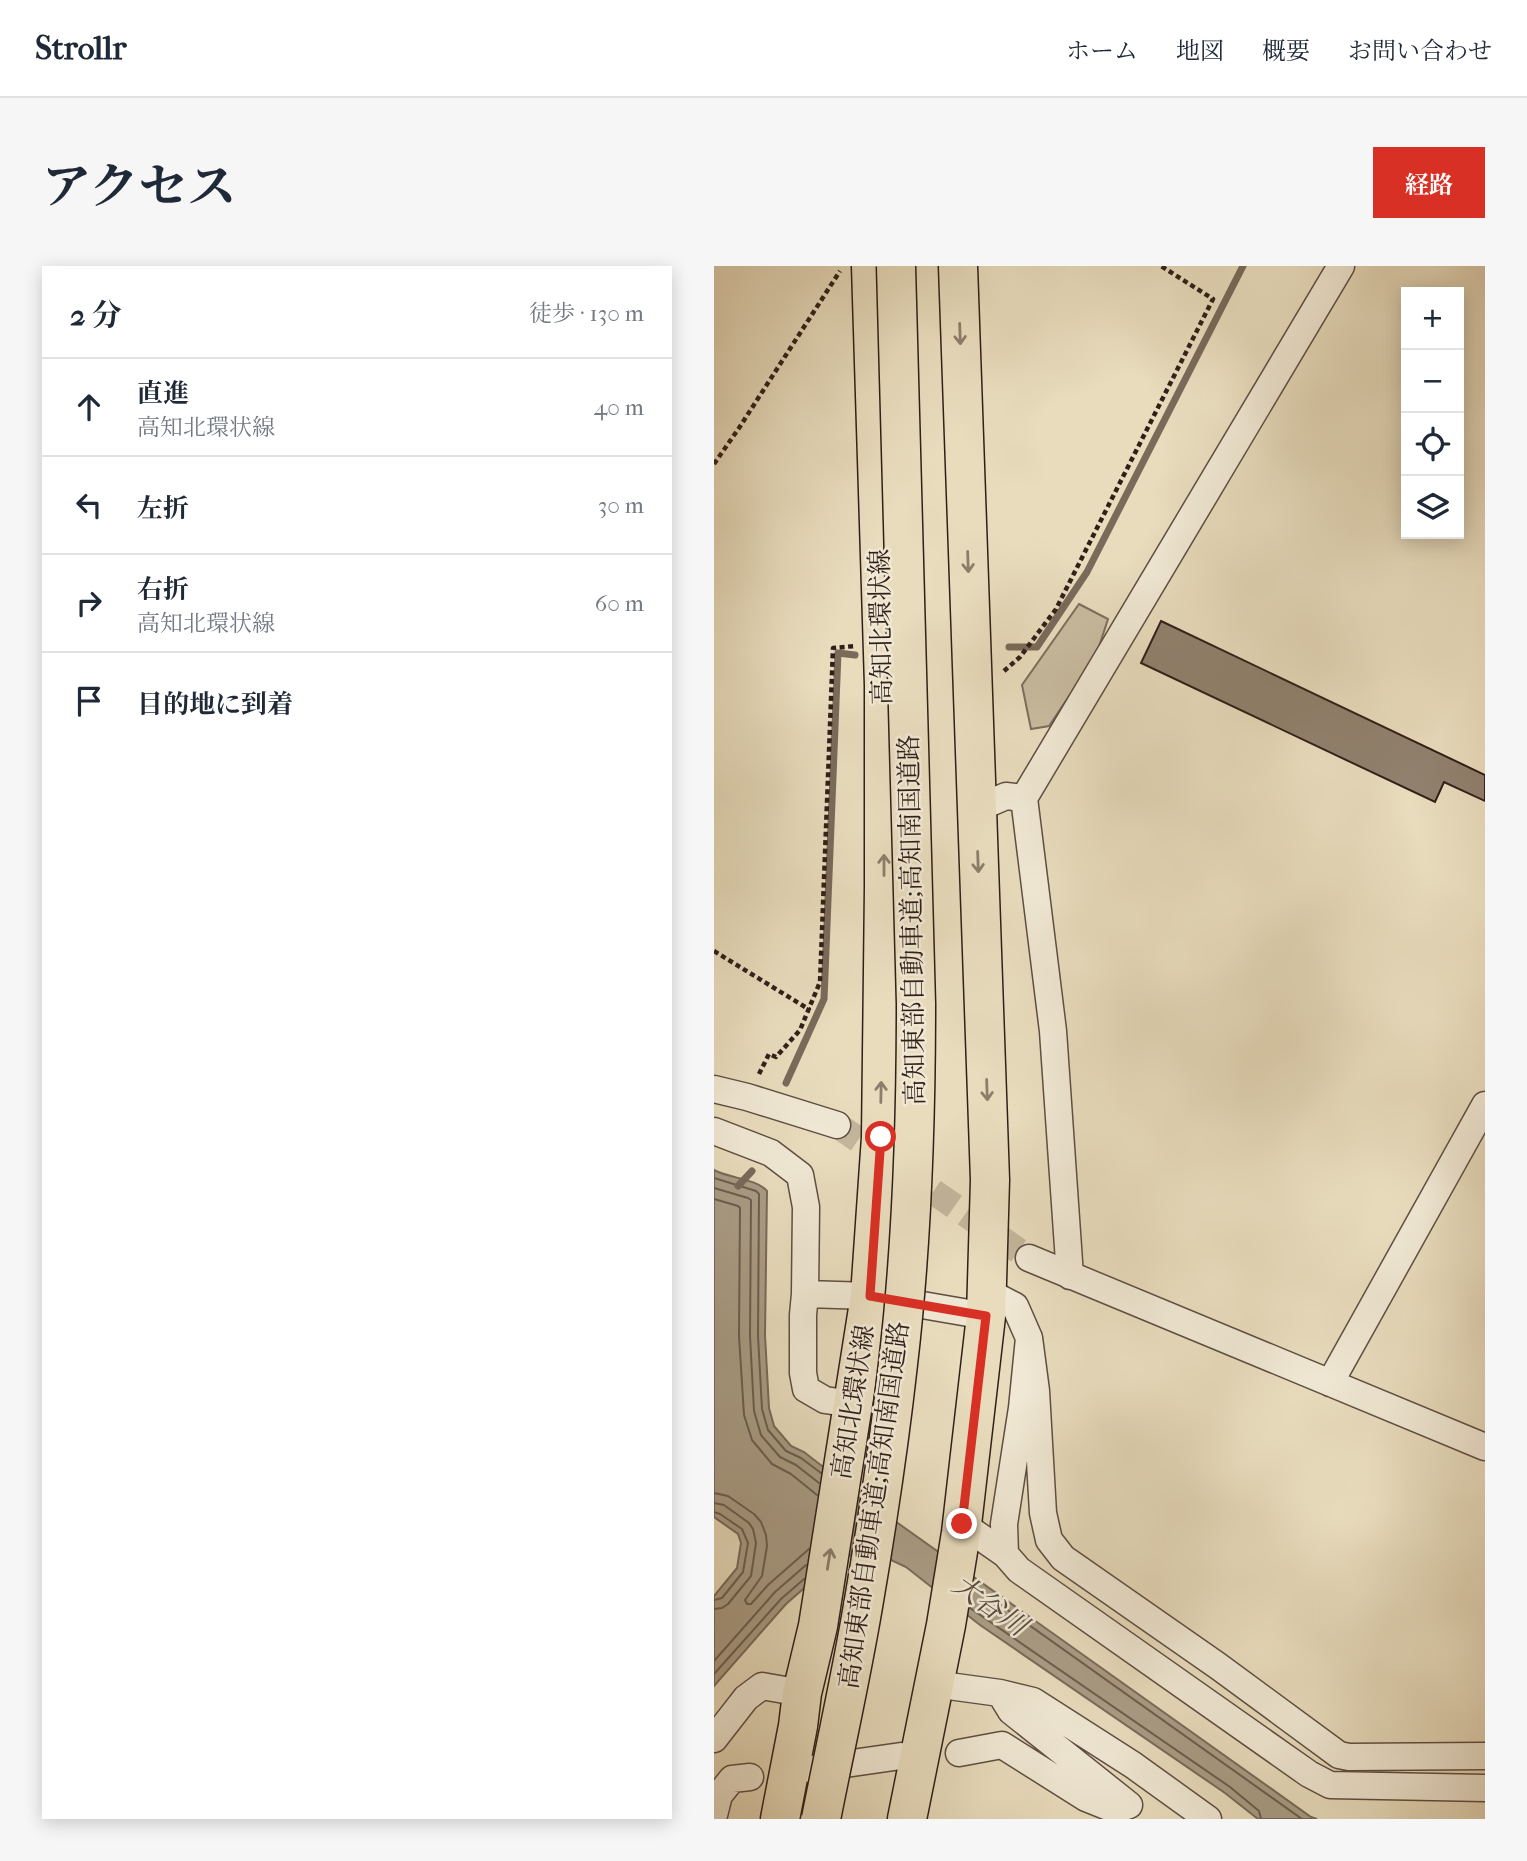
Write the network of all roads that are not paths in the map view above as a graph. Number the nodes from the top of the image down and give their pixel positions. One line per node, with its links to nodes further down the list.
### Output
1 (872, 266): 14 (main road, 高知北環状線, one-way to 1)
2 (895, 266): 35 (main road, 高知東部自動車道;高知南国道路, bridge)
3 (958, 266): 6 (main road, one-way to 6)
4 (1341, 266): 5 (street)
5 (1024, 798): 6 (street); 12 (street)
6 (976, 808): 15 (main road, one-way to 15)
7 (714, 1089): 9 (street)
8 (1485, 1105): 17 (street)
9 (837, 1125)
10 (714, 1131): 13 (street)
11 (1029, 1258): 12 (street)
12 (1070, 1276): 17 (street)
13 (805, 1294): 14 (street); 18 (street)
14 (870, 1296): 15 (street); 18 (main road, 高知北環状線)
15 (986, 1303): 16 (street); 20 (main road)
16 (1029, 1338): 21 (street); 28 (street)
17 (1330, 1383): 19 (street)
18 (852, 1404): 23 (main road, 高知北環状線, one-way to 18)
19 (1485, 1447)
20 (961, 1528): 21 (street); 22 (main road)
21 (1005, 1555): 31 (street)
22 (934, 1684): 24 (street); 36 (main road)
23 (802, 1693): 25 (street); 34 (main road, 高知北環状線)
24 (1000, 1693): 32 (street); 37 (street)
25 (714, 1739)
26 (959, 1753): 32 (street)
27 (901, 1756): 29 (street)
28 (1485, 1756)
29 (810, 1769)
30 (750, 1776): 33 (street)
31 (1485, 1788)
32 (1138, 1812)
33 (714, 1815)
34 (779, 1819)
35 (821, 1819)
36 (907, 1819)
37 (1208, 1819)

